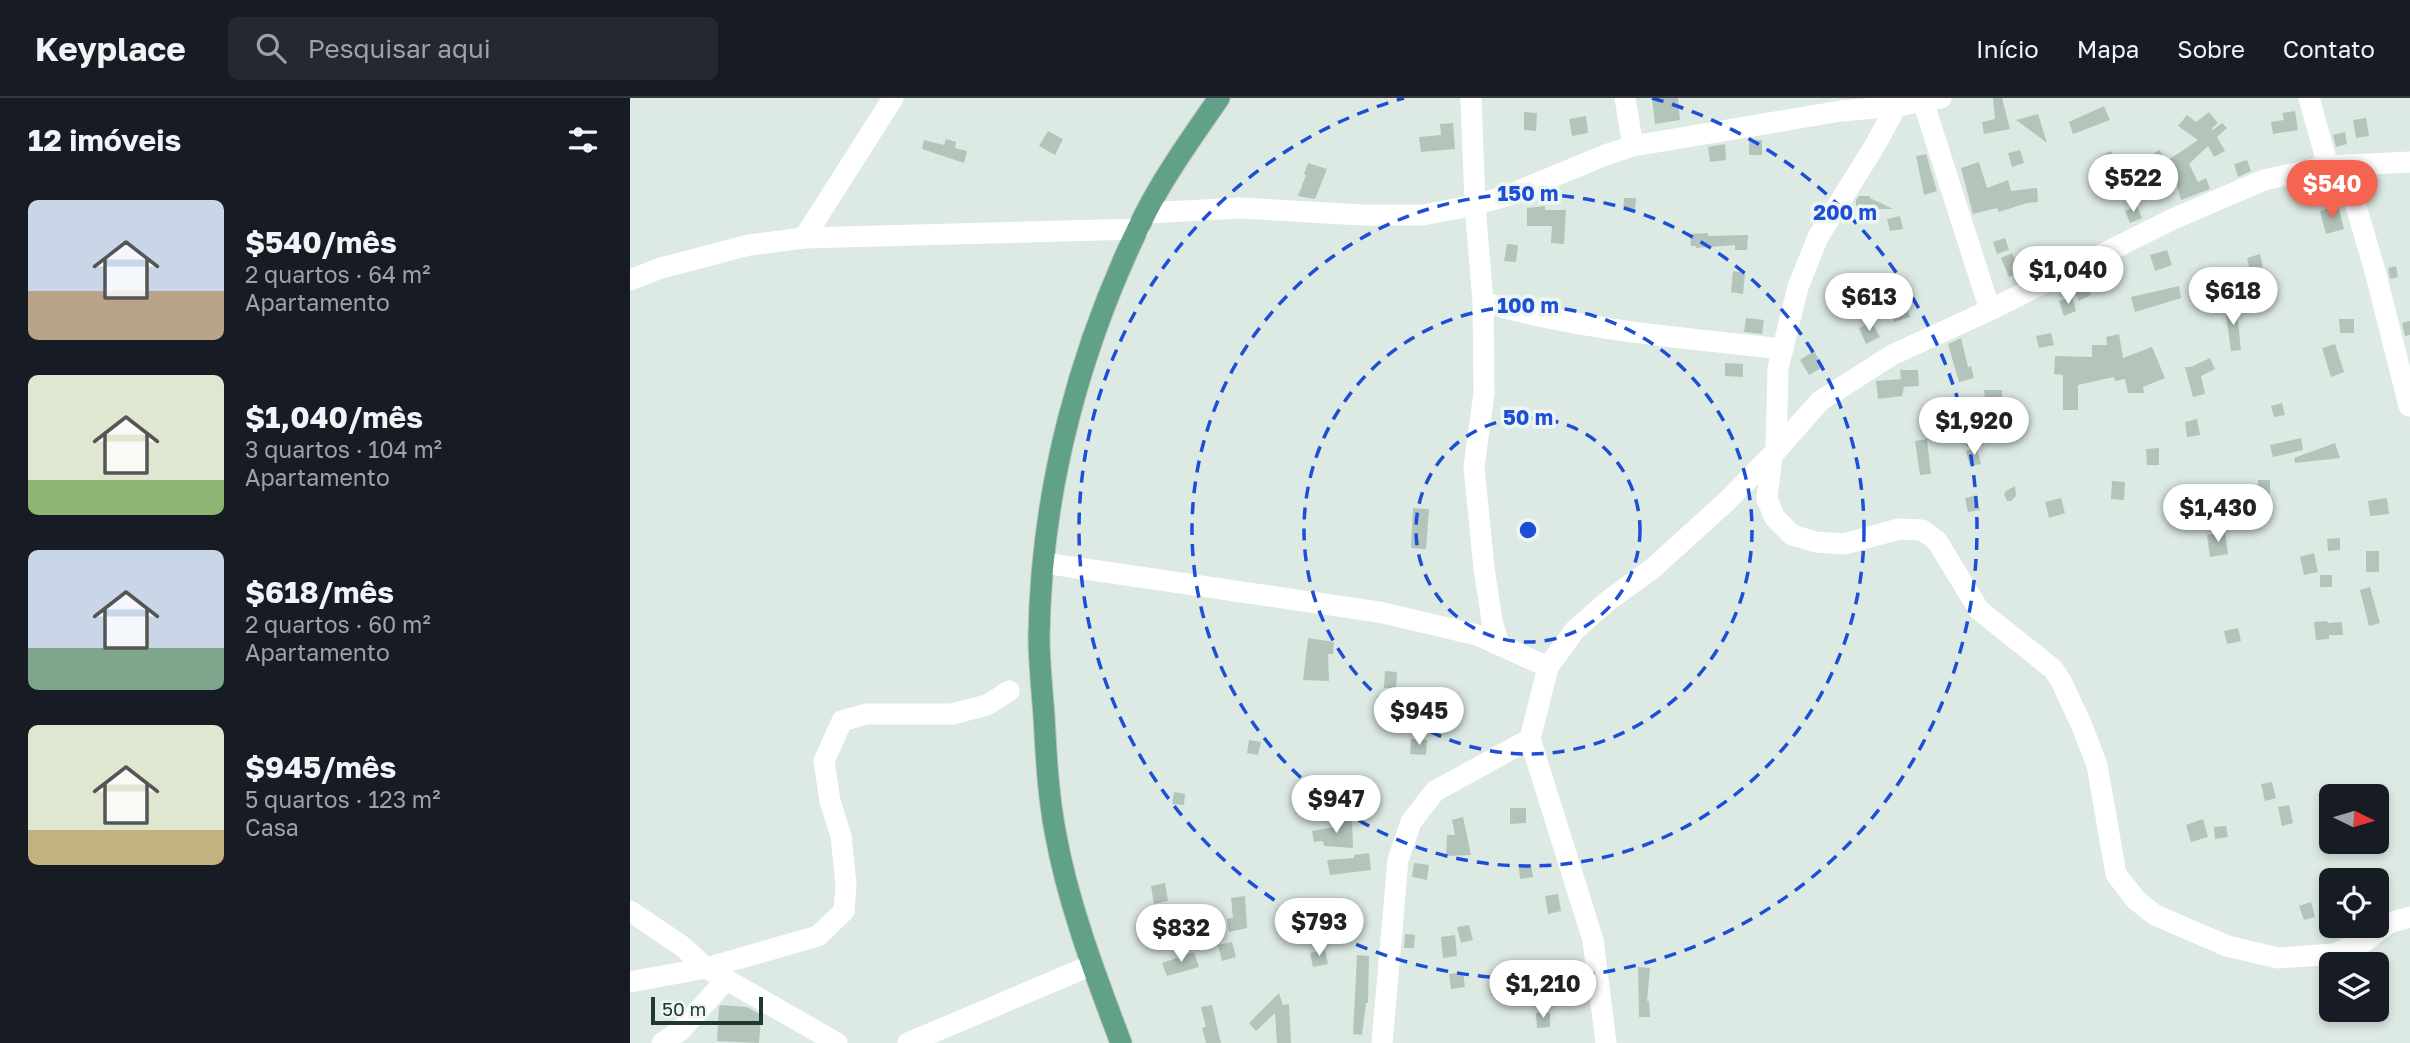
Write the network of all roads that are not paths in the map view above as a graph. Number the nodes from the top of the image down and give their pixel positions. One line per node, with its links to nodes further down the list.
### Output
1 (893, 98): 13 (street)
2 (1219, 98): 12 (main road)
3 (1471, 98): 11 (street)
4 (1625, 98): 8 (street)
5 (2309, 98): 10 (street)
6 (1929, 99): 7 (street); 16 (street)
7 (1899, 102): 8 (street); 17 (street)
8 (1633, 146): 11 (street)
9 (2410, 162): 10 (street)
10 (2336, 165): 16 (street); 18 (street)
11 (1475, 205): 12 (street); 15 (street)
12 (1142, 221): 13 (street); 20 (main road)
13 (804, 238): 14 (street)
14 (630, 280)
15 (1483, 302): 17 (street); 21 (street)
16 (1990, 310): 19 (street)
17 (1783, 349): 19 (street)
18 (2409, 406)
19 (1774, 453): 22 (street); 26 (street)
20 (1044, 563): 21 (street); 27 (main road)
21 (1499, 645): 22 (street)
22 (1548, 667): 24 (street)
23 (1009, 691): 28 (street)
24 (1530, 739): 36 (street); 37 (street)
25 (630, 911): 28 (street)
26 (2410, 917)
27 (1092, 965): 34 (street); 35 (main road)
28 (706, 968): 29 (street); 30 (street)
29 (726, 979): 31 (street); 33 (street)
30 (630, 982)
31 (682, 1037): 32 (street)
32 (662, 1043)
33 (837, 1043)
34 (908, 1043)
35 (1121, 1043)
36 (1382, 1043)
37 (1606, 1043)

